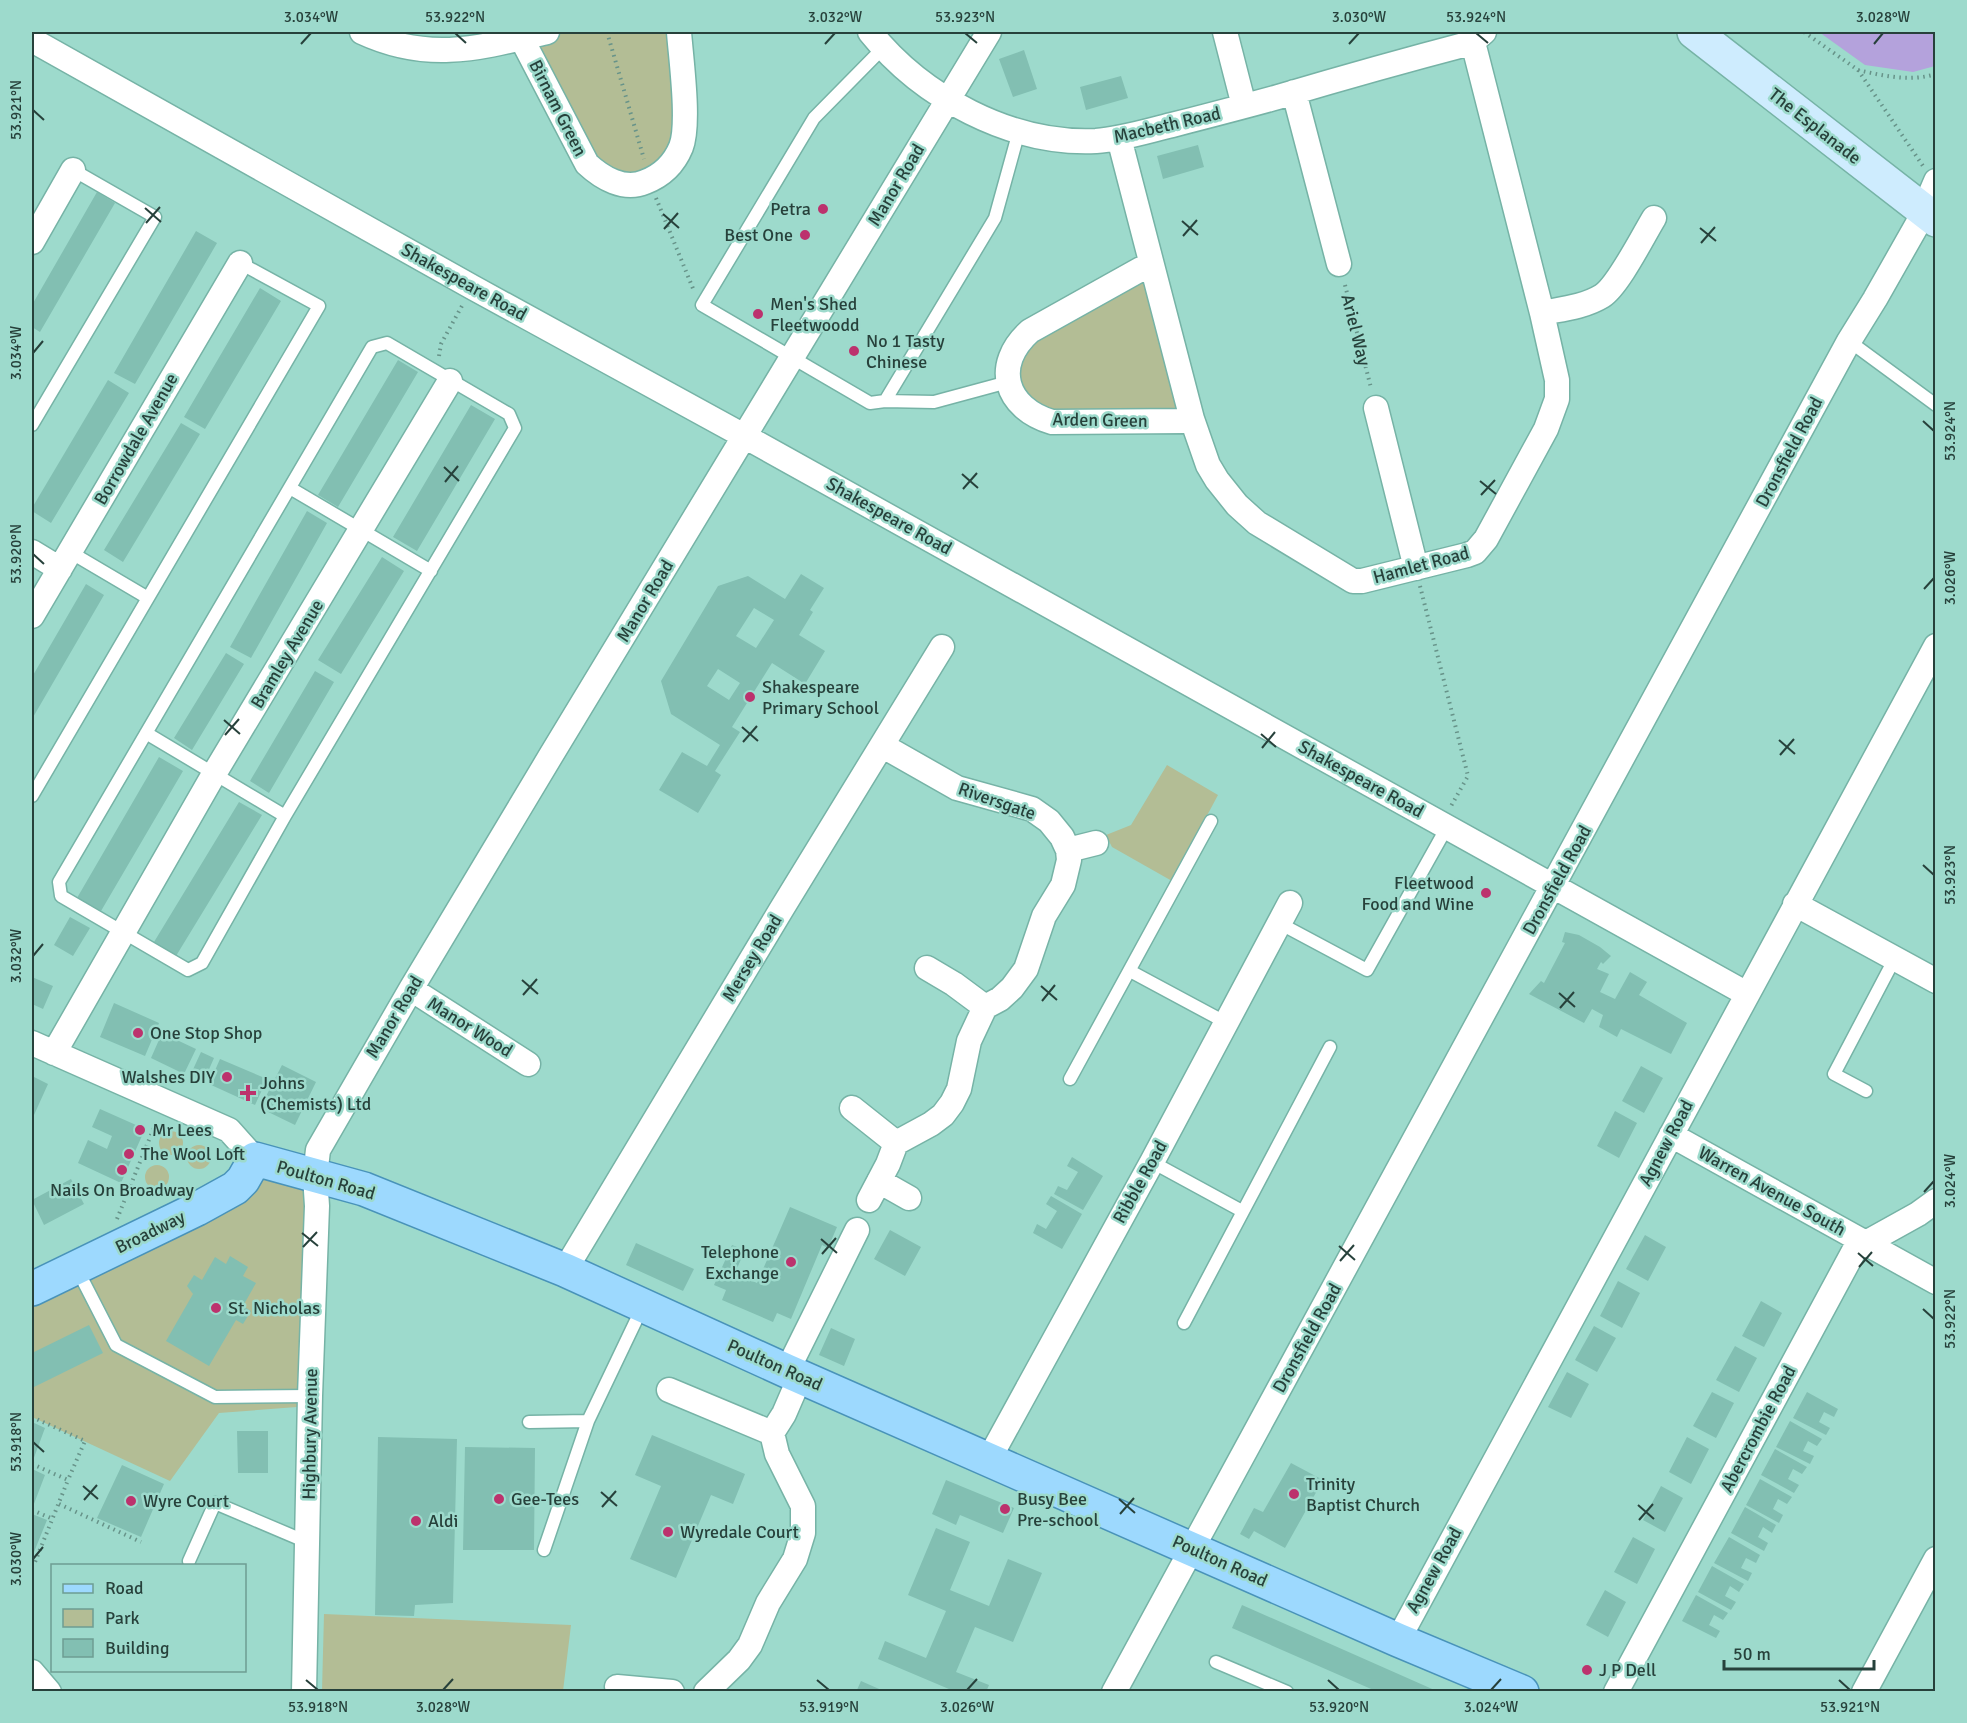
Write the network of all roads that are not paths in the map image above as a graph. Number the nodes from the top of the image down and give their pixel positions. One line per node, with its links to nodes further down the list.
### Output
1 (362, 32): 7 (street)
2 (547, 32): 7 (street)
3 (679, 32): 7 (street, Birnam Green)
4 (989, 32): 12 (street, Manor Road)
5 (1225, 32): 13 (street)
6 (1694, 32): 17 (street, The Esplanade)
7 (523, 37)
8 (1477, 37): 11 (street, Macbeth Road); 23 (street, Hamlet Road)
9 (32, 40): 33 (street, Shakespeare Road)
10 (876, 40): 12 (street, Macbeth Road); 25 (lane)
11 (1294, 92): 13 (street, Macbeth Road); 21 (street)
12 (948, 99): 14 (street, Macbeth Road); 25 (street, Manor Road)
13 (1244, 106): 15 (street, Macbeth Road)
14 (1019, 131): 15 (street, Macbeth Road); 28 (lane)
15 (1119, 138): 22 (street, Hamlet Road)
16 (73, 170): 19 (street); 32 (lane)
17 (1932, 199): 24 (street, Dronsfield Road)
18 (1654, 218): 23 (street)
19 (32, 242)
20 (240, 263): 37 (street, Borrowdale Avenue); 40 (lane)
21 (1339, 264)
22 (1152, 266): 27 (street); 31 (street, Hamlet Road)
23 (1542, 313): 38 (street, Hamlet Road)
24 (1849, 341): 29 (lane); 53 (street, Dronsfield Road)
25 (792, 357): 28 (lane); 33 (street, Manor Road)
26 (442, 376): 34 (lane); 35 (street, Bramley Avenue); 39 (lane)
27 (1008, 382): 28 (lane); 31 (street, Arden Green)
28 (885, 401)
29 (1935, 405)
30 (1376, 408): 38 (street)
31 (1192, 418): 38 (street, Hamlet Road)
32 (32, 426)
33 (744, 436): 50 (street, Shakespeare Road); 61 (street, Manor Road)
34 (290, 488): 35 (lane); 44 (lane)
35 (361, 530): 39 (lane); 46 (street, Bramley Avenue)
36 (32, 552): 37 (street)
37 (64, 561): 40 (lane); 41 (street, Borrowdale Avenue)
38 (1416, 568)
39 (431, 571): 48 (lane)
40 (148, 598): 47 (lane)
41 (32, 616)
42 (1935, 646): 54 (street, Agnew Road)
43 (942, 647): 45 (street, Mersey Road)
44 (146, 734): 46 (lane); 56 (lane)
45 (883, 746): 52 (street, Riversgate); 83 (street, Mersey Road)
46 (214, 774): 48 (lane); 56 (street, Bramley Avenue)
47 (32, 796)
48 (285, 816): 56 (lane)
49 (1211, 821): 59 (lane)
50 (1444, 825): 53 (street, Shakespeare Road); 55 (lane)
51 (1096, 843): 52 (street)
52 (1068, 850): 63 (street)
53 (1554, 886): 62 (street, Shakespeare Road); 96 (street, Dronsfield Road)
54 (1795, 904): 57 (street); 62 (street, Agnew Road)
55 (1284, 913): 64 (street, Ribble Road)
56 (123, 933): 67 (street, Bramley Avenue)
57 (1895, 958): 60 (street); 70 (lane)
58 (927, 968): 63 (street)
59 (1130, 971): 64 (lane); 69 (lane)
60 (1935, 981)
61 (411, 989): 68 (street, Manor Wood); 76 (street, Manor Road)
62 (1747, 994): 72 (street, Agnew Road)
63 (985, 1006): 73 (street)
64 (1225, 1022): 75 (street, Ribble Road)
65 (32, 1043): 67 (street, Poulton Road)
66 (1330, 1047): 79 (lane)
67 (54, 1053): 74 (street, Poulton Road)
68 (528, 1064)
69 (1070, 1079)
70 (1866, 1091)
71 (852, 1108): 73 (street)
72 (1671, 1135): 81 (street, Warren Avenue South); 100 (street, Agnew Road)
73 (896, 1143): 77 (street)
74 (255, 1159): 76 (main road, Poulton Road); 82 (main road, Broadway)
75 (1152, 1162): 79 (lane); 94 (street, Ribble Road)
76 (315, 1176): 83 (main road, Poulton Road); 90 (street, Highbury Avenue)
77 (909, 1198)
78 (1935, 1201): 81 (street, Abercrombie Road)
79 (1242, 1211): 87 (lane)
80 (857, 1230): 88 (street)
81 (1865, 1243): 84 (street, Warren Avenue South); 111 (street, Abercrombie Road)
82 (76, 1268): 85 (main road, Broadway); 90 (lane)
83 (565, 1270): 86 (main road, Poulton Road)
84 (1935, 1282)
85 (32, 1289)
86 (643, 1306): 88 (main road, Poulton Road); 91 (lane)
87 (1184, 1323)
88 (793, 1374): 93 (street); 94 (main road, Poulton Road)
89 (669, 1390): 93 (street)
90 (310, 1396): 95 (street, Highbury Avenue)
91 (588, 1421): 92 (lane); 97 (lane)
92 (529, 1422)
93 (772, 1433): 108 (street)
94 (989, 1459): 96 (main road, Poulton Road)
95 (307, 1542): 99 (lane); 106 (street, Highbury Avenue)
96 (1191, 1549): 100 (main road, Poulton Road); 109 (street, Dronsfield Road)
97 (544, 1550)
98 (1935, 1559): 112 (street)
99 (189, 1561)
100 (1398, 1640): 104 (main road, Poulton Road)
101 (1216, 1662): 110 (lane)
102 (32, 1672): 105 (street)
103 (617, 1687): 107 (street)
104 (1518, 1691)
105 (49, 1692)
106 (304, 1692)
107 (672, 1692)
108 (706, 1692)
109 (1114, 1692)
110 (1287, 1692)
111 (1616, 1692)
112 (1864, 1692)

